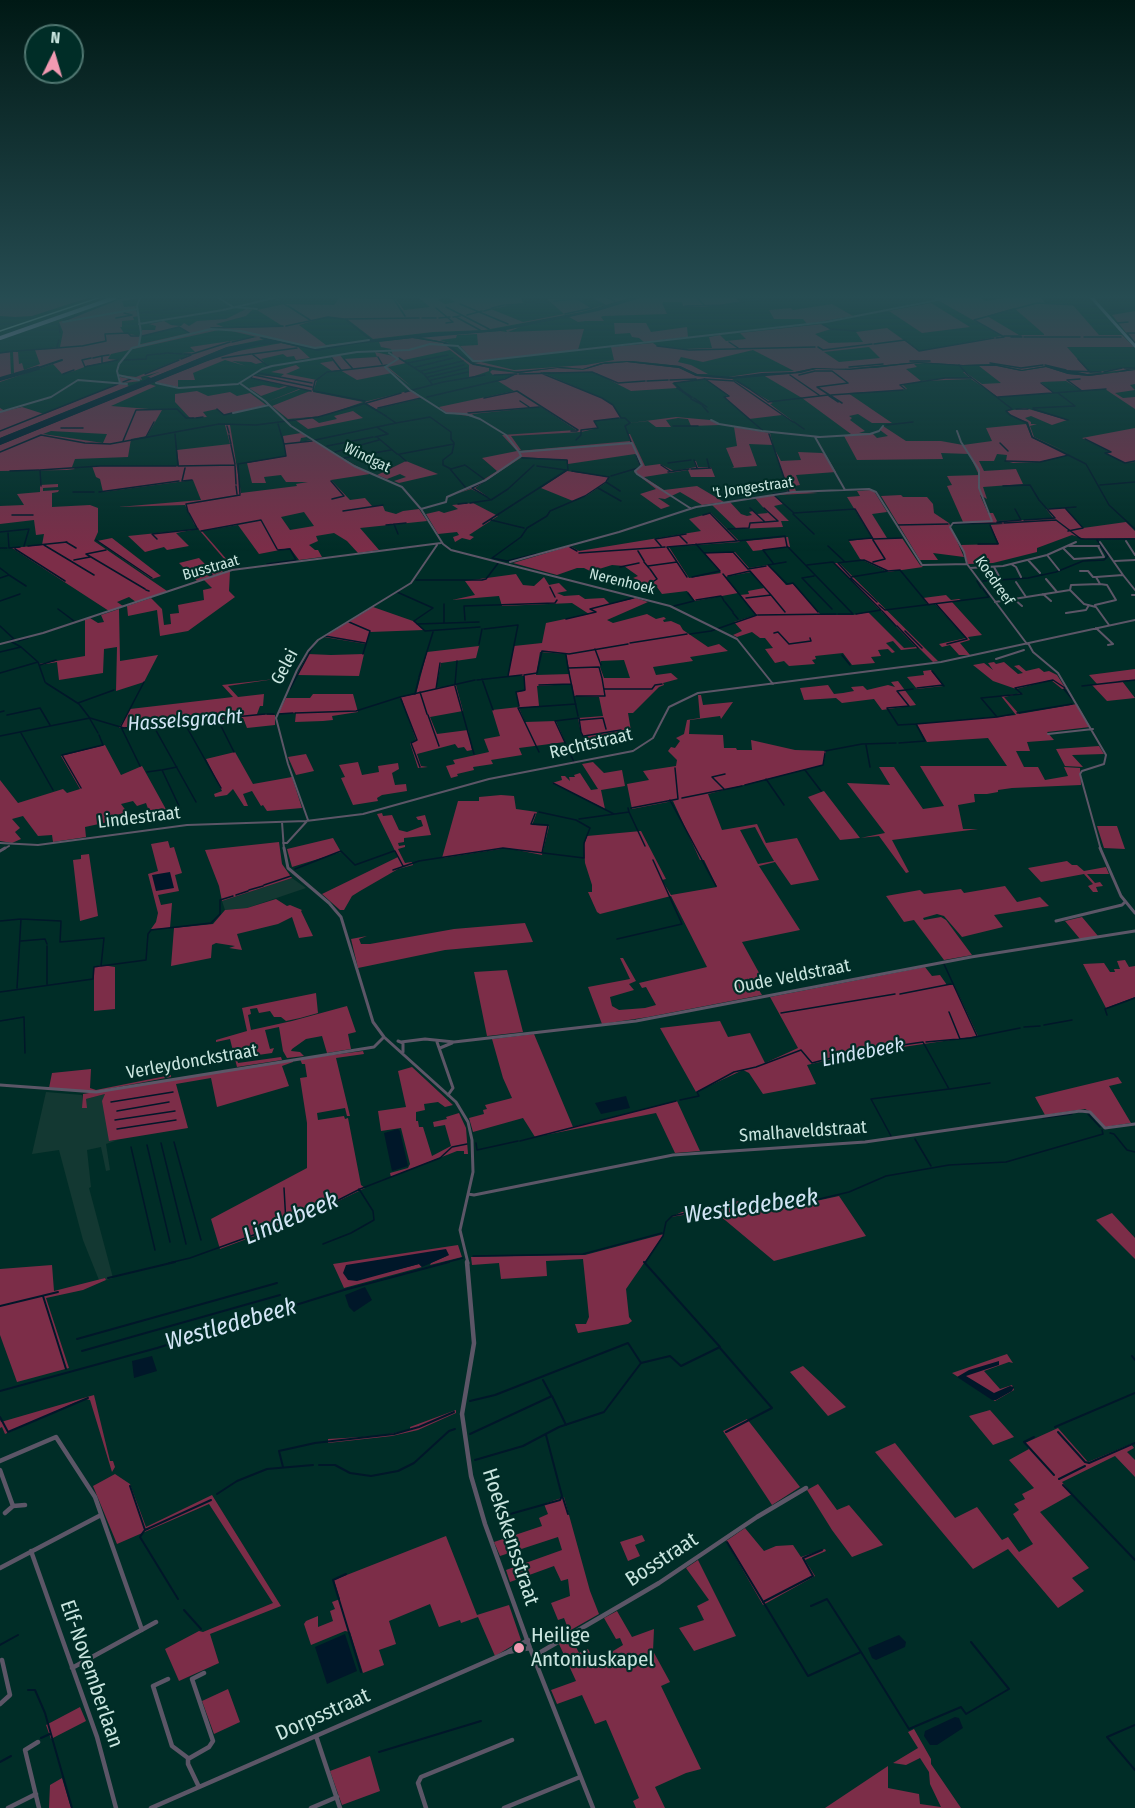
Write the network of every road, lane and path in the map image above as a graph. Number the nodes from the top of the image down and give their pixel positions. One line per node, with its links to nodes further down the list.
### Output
1 (74, 382): 9 (street)
2 (111, 382): 4 (street)
3 (402, 382): 15 (street)
4 (120, 383): 6 (street)
5 (156, 383): 7 (street)
6 (127, 384)
7 (241, 384): 8 (street, Windgat)
8 (269, 405): 10 (street); 18 (street, Windgat)
9 (0, 412)
10 (233, 413)
11 (711, 420): 14 (street)
12 (883, 426): 14 (street)
13 (957, 431): 33 (street, Koedreef)
14 (815, 437): 16 (street)
15 (519, 452): 17 (street); 18 (street)
16 (845, 490): 17 (street, 't Jongestraat); 33 (street, 't Jongestraat)
17 (690, 508): 32 (street, 't Jongestraat)
18 (421, 509): 21 (street, Windgat)
19 (1125, 541): 28 (street)
20 (1076, 542): 24 (street)
21 (442, 543): 23 (street, Busstraat); 25 (street, Nerenhoek)
22 (1099, 544): 24 (street); 26 (street); 31 (street)
23 (436, 545): 25 (street, Busstraat); 67 (street, Busstraat); 76 (street, Gelei)
24 (1068, 546): 26 (street)
25 (447, 548): 32 (street, Nerenhoek)
26 (1063, 548): 27 (street)
27 (1047, 555): 29 (street); 38 (street)
28 (1135, 555)
29 (1028, 560): 34 (street); 41 (street)
30 (1135, 560): 31 (street)
31 (1115, 561): 42 (street)
32 (507, 563): 73 (street, Nerenhoek)
33 (967, 564): 36 (street, Koedreef)
34 (1011, 564): 35 (street); 43 (street)
35 (994, 567): 36 (street); 45 (street)
36 (970, 568): 58 (street, Koedreef)
37 (1095, 569): 40 (street)
38 (1059, 570)
39 (1080, 571): 40 (street)
40 (1088, 571): 44 (street)
41 (1040, 573)
42 (1123, 575): 44 (street); 48 (street)
43 (1021, 577)
44 (1097, 577): 50 (street)
45 (1000, 578)
46 (1046, 579): 53 (street)
47 (1016, 582): 55 (street)
48 (1130, 582): 49 (street); 52 (street)
49 (1135, 582)
50 (1102, 584): 51 (street); 61 (street)
51 (1070, 590): 53 (street); 59 (street)
52 (1135, 590)
53 (1057, 592): 54 (street)
54 (1043, 594): 55 (street); 57 (street)
55 (1026, 597): 56 (street)
56 (1014, 599): 58 (street); 60 (street)
57 (1051, 601)
58 (994, 602): 66 (street, Koedreef)
59 (1089, 605): 61 (street); 62 (street)
60 (1022, 606)
61 (1094, 606): 64 (street)
62 (1066, 613)
63 (1135, 620): 64 (street, Rechtstraat)
64 (1109, 625): 65 (street, Rechtstraat)
65 (1096, 628): 66 (street, Rechtstraat); 68 (street)
66 (1027, 643): 69 (street, Rechtstraat); 71 (street, Koedreef)
67 (0, 644)
68 (1108, 645)
69 (1014, 646): 70 (street); 73 (street, Rechtstraat)
70 (1024, 650): 71 (street); 72 (street)
71 (1033, 652): 74 (street)
72 (996, 659)
73 (773, 684): 76 (street, Rechtstraat)
74 (1093, 729): 75 (street); 82 (street)
75 (1048, 734)
76 (306, 821): 77 (street, Rechtstraat); 79 (street)
77 (282, 822): 79 (street, Hoekskensstraat); 80 (street, Lindestraat)
78 (0, 843): 80 (street, Lindestraat)
79 (283, 843): 87 (street, Hoekskensstraat)
80 (10, 845): 81 (street)
81 (0, 851)
82 (1127, 903): 83 (street); 84 (street); 85 (street)
83 (1135, 903)
84 (1135, 913)
85 (1056, 921)
86 (1135, 931): 89 (street, Oude Veldstraat)
87 (385, 1038): 90 (street, Hoekskensstraat); 92 (street, Verleydonckstraat)
88 (437, 1042): 89 (street, Oude Veldstraat); 90 (street); 91 (street)
89 (454, 1042): 91 (street, Oude Veldstraat)
90 (399, 1044): 93 (street, Hoekskensstraat)
91 (440, 1048): 93 (street)
92 (0, 1086)
93 (448, 1095): 95 (street, Hoekskensstraat)
94 (1135, 1124): 95 (street, Smalhaveldstraat)
95 (468, 1194): 107 (street, Hoekskensstraat)
96 (0, 1461): 102 (street)
97 (0, 1470): 100 (street)
98 (806, 1488): 110 (street, Bosstraat)
99 (25, 1504): 100 (street)
100 (14, 1506): 101 (street)
101 (5, 1513)
102 (101, 1515): 103 (street); 106 (street)
103 (31, 1551): 104 (street); 112 (street, Elf-Novemberlaan)
104 (0, 1568)
105 (156, 1622): 106 (street)
106 (142, 1630): 112 (street)
107 (528, 1640): 108 (street, Hoekskensstraat); 109 (street, Dorpsstraat)
108 (530, 1648): 109 (street, Dorpsstraat); 110 (street, Hoekskensstraat)
109 (508, 1652): 116 (street, Dorpsstraat)
110 (534, 1656): 120 (street, Hoekskensstraat)
111 (2, 1660): 115 (street)
112 (72, 1668): 126 (street, Elf-Novemberlaan)
113 (204, 1673): 119 (street)
114 (168, 1679): 119 (street)
115 (0, 1704)
116 (316, 1736): 121 (street, Dorpsstraat); 123 (street)
117 (512, 1740): 130 (street)
118 (38, 1742): 122 (street)
119 (188, 1759): 121 (street)
120 (581, 1777): 131 (street); 132 (street, Hoekskensstraat)
121 (199, 1787): 127 (street, Dorpsstraat)
122 (36, 1794): 124 (street); 125 (street)
123 (337, 1797): 128 (street); 129 (street)
124 (8, 1808)
125 (39, 1808)
126 (116, 1808)
127 (151, 1808)
128 (311, 1808)
129 (340, 1808)
130 (426, 1808)
131 (504, 1808)
132 (593, 1808)

